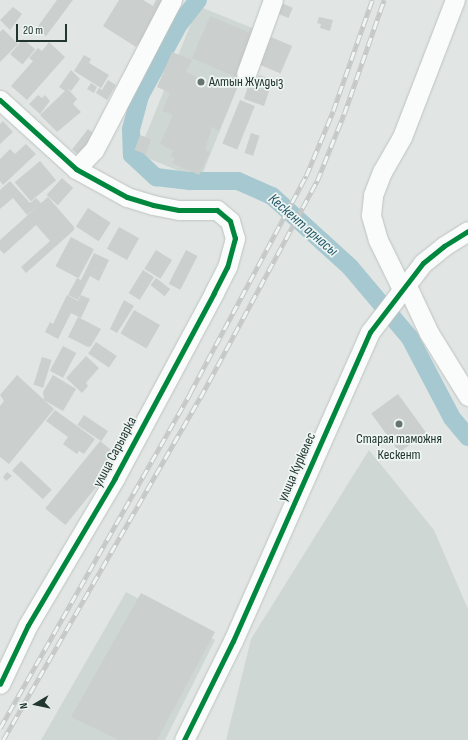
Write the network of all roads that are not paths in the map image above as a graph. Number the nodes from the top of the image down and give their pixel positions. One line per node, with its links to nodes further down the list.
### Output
1 (172, 0): 6 (street)
2 (273, 0): 4 (street)
3 (455, 0): 8 (street)
4 (246, 74)
5 (0, 100): 6 (street)
6 (76, 168): 10 (street, улица Сарыарка)
7 (468, 231): 8 (street, улица Куркелес)
8 (400, 292): 9 (street); 12 (street, улица Куркелес)
9 (468, 396)
10 (4, 660): 11 (street, улица Сарыарка)
11 (0, 684)
12 (184, 740)

